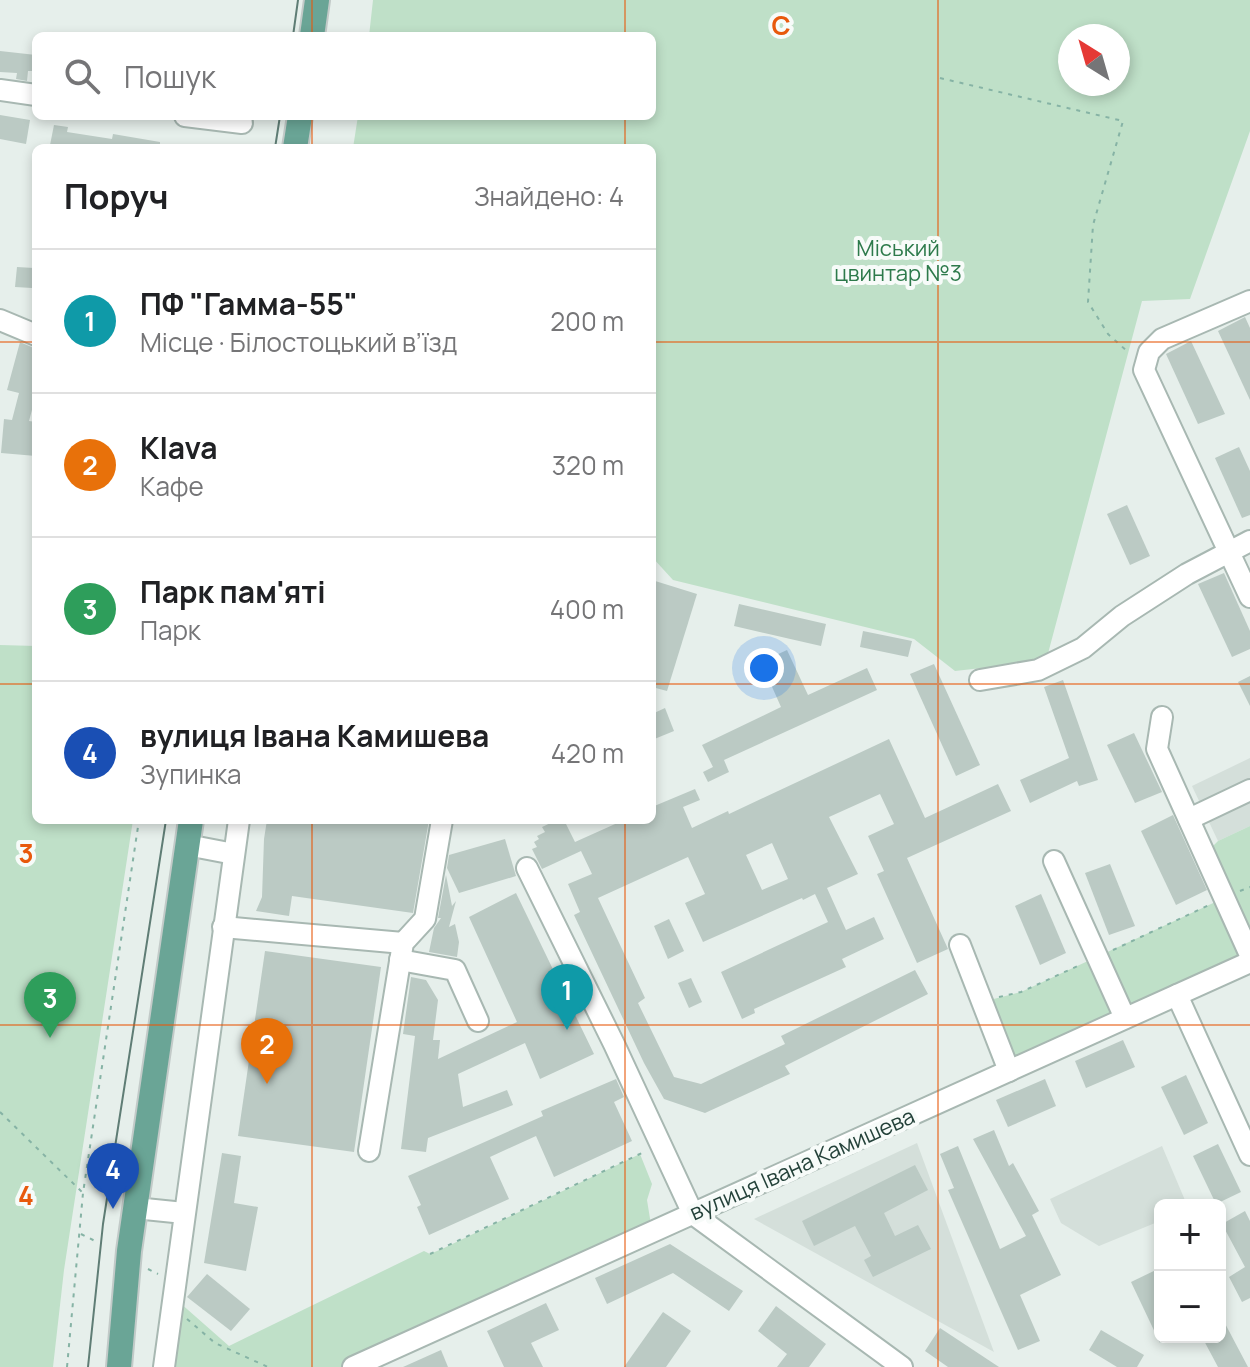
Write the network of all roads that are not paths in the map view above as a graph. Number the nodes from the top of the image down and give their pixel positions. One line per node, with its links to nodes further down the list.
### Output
1 (317, 0): 2 (main road)
2 (313, 32)
3 (0, 90): 4 (street)
4 (32, 94)
5 (218, 120): 7 (street)
6 (299, 120): 8 (main road)
7 (242, 123)
8 (296, 144)
9 (1250, 301): 13 (street)
10 (0, 320): 11 (street)
11 (32, 333)
12 (1250, 541): 13 (street)
13 (1229, 550): 14 (street); 15 (street)
14 (1250, 597)
15 (980, 680)
16 (1162, 717): 18 (street)
17 (1250, 790): 18 (street)
18 (1189, 819): 29 (street)
19 (190, 824): 22 (main road)
20 (238, 824): 23 (street)
21 (441, 824): 28 (street)
22 (187, 845): 23 (street); 37 (main road)
23 (234, 854): 26 (street)
24 (1054, 861): 32 (street)
25 (527, 868): 39 (street)
26 (223, 927): 28 (street); 38 (street)
27 (960, 945): 34 (street)
28 (402, 952): 33 (street); 35 (street)
29 (1250, 955)
30 (1250, 962): 31 (street, вулиця Івана Камишева)
31 (1177, 995): 32 (street, вулиця Івана Камишева); 36 (street)
32 (1125, 1018): 34 (street, вулиця Івана Камишева)
33 (478, 1021)
34 (1009, 1071): 39 (street, вулиця Івана Камишева)
35 (369, 1151)
36 (1250, 1155)
37 (135, 1208): 38 (street); 40 (main road)
38 (184, 1213): 41 (street)
39 (693, 1214): 42 (street, вулиця Івана Камишева); 43 (street)
40 (119, 1367)
41 (164, 1367)
42 (353, 1367)
43 (902, 1367)

